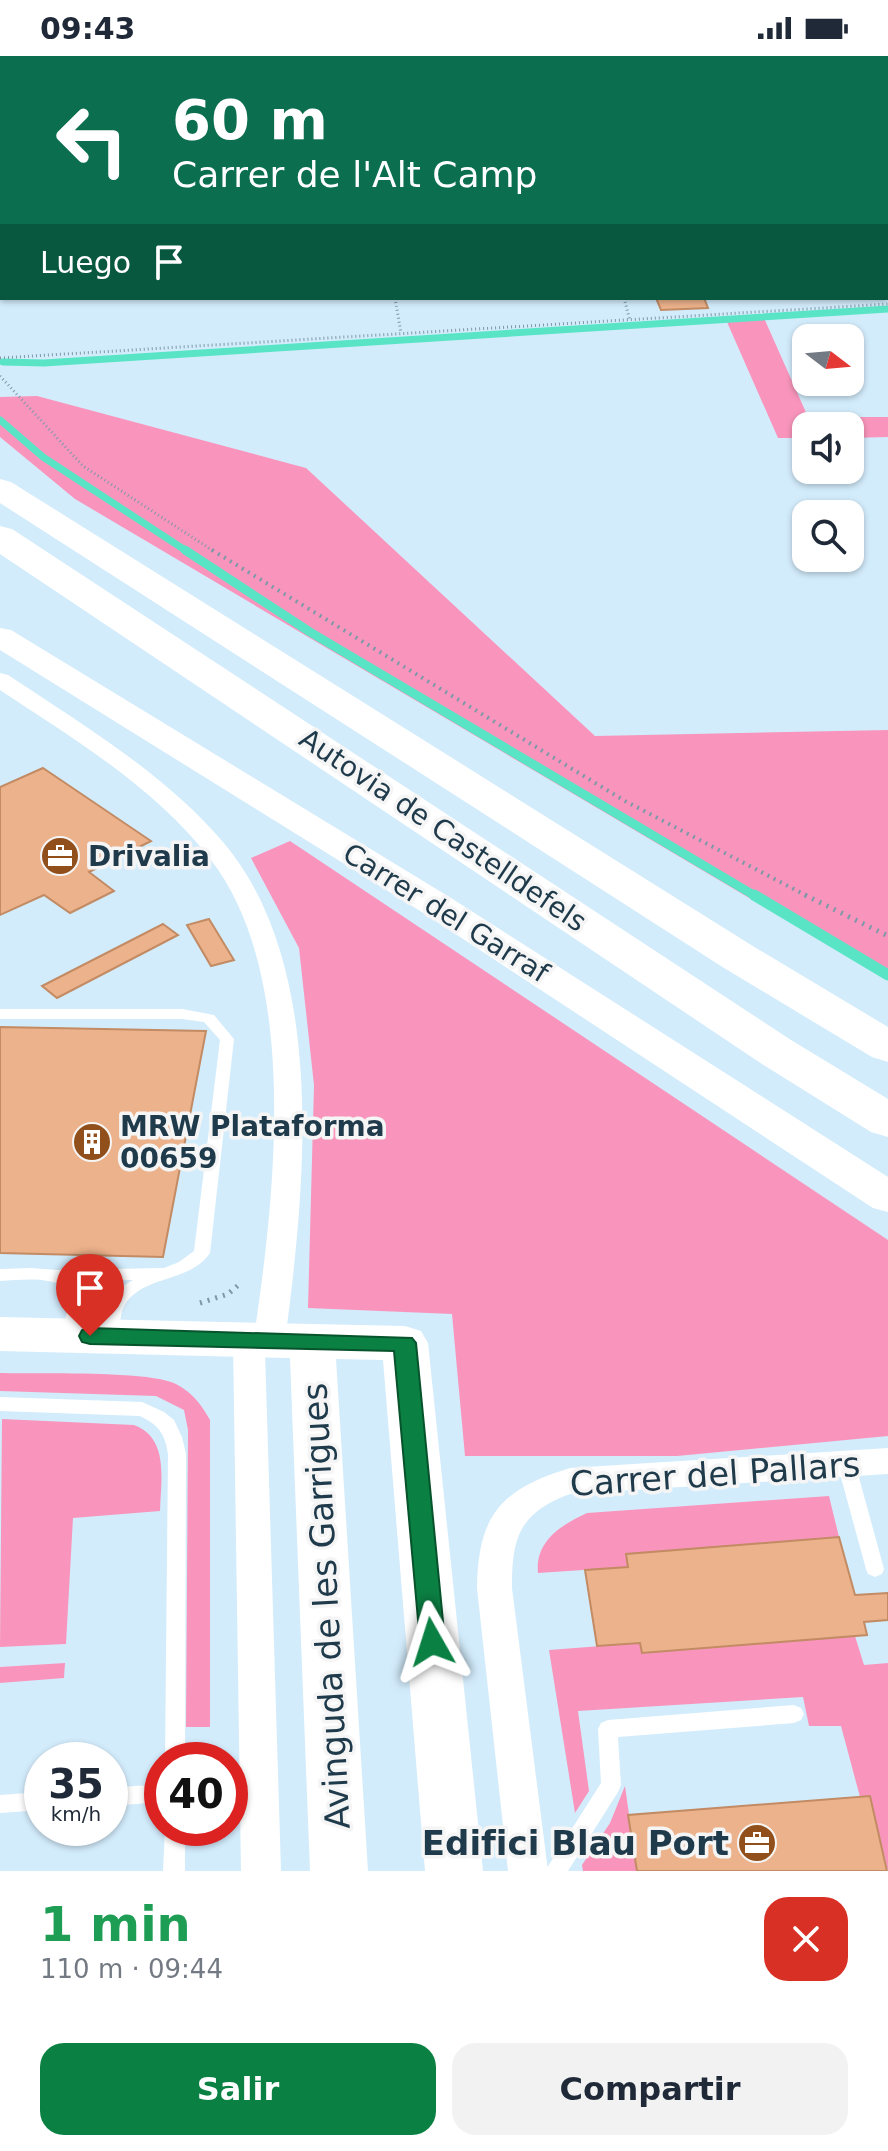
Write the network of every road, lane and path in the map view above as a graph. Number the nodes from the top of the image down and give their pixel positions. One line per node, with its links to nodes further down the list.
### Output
1 (395, 300): 5 (path)
2 (625, 300): 4 (path)
3 (888, 304): 4 (path)
4 (630, 321): 5 (path)
5 (401, 333): 6 (path)
6 (0, 358)
7 (0, 376): 13 (path)
8 (0, 474): 9 (highway)
9 (10, 496): 15 (highway, Autovia de Castelldefels)
10 (4, 541): 16 (highway, Autovia de Castelldefels)
11 (0, 637): 17 (main road, Carrer del Garraf)
12 (0, 680): 23 (street)
13 (888, 936)
14 (0, 1014): 18 (lane)
15 (888, 1047)
16 (888, 1121)
17 (888, 1197)
18 (169, 1273): 20 (lane); 22 (lane)
19 (0, 1275): 20 (lane)
20 (62, 1275): 22 (lane)
21 (0, 1334): 22 (main road)
22 (90, 1336): 23 (main road)
23 (277, 1341): 30 (street); 37 (main road, Avinguda de les Garrigues); 38 (main road)
24 (0, 1404): 29 (lane)
25 (888, 1461): 26 (street, Carrer del Pallars)
26 (846, 1463): 27 (lane); 39 (street, Carrer del Pallars)
27 (875, 1569)
28 (794, 1714): 40 (lane)
29 (175, 1742)
30 (247, 1742)
31 (24, 1802): 32 (lane)
32 (0, 1804)
33 (248, 1808): 36 (street)
34 (175, 1846): 35 (lane)
35 (174, 1871)
36 (261, 1871)
37 (339, 1871)
38 (454, 1871)
39 (528, 1871)
40 (556, 1871)

